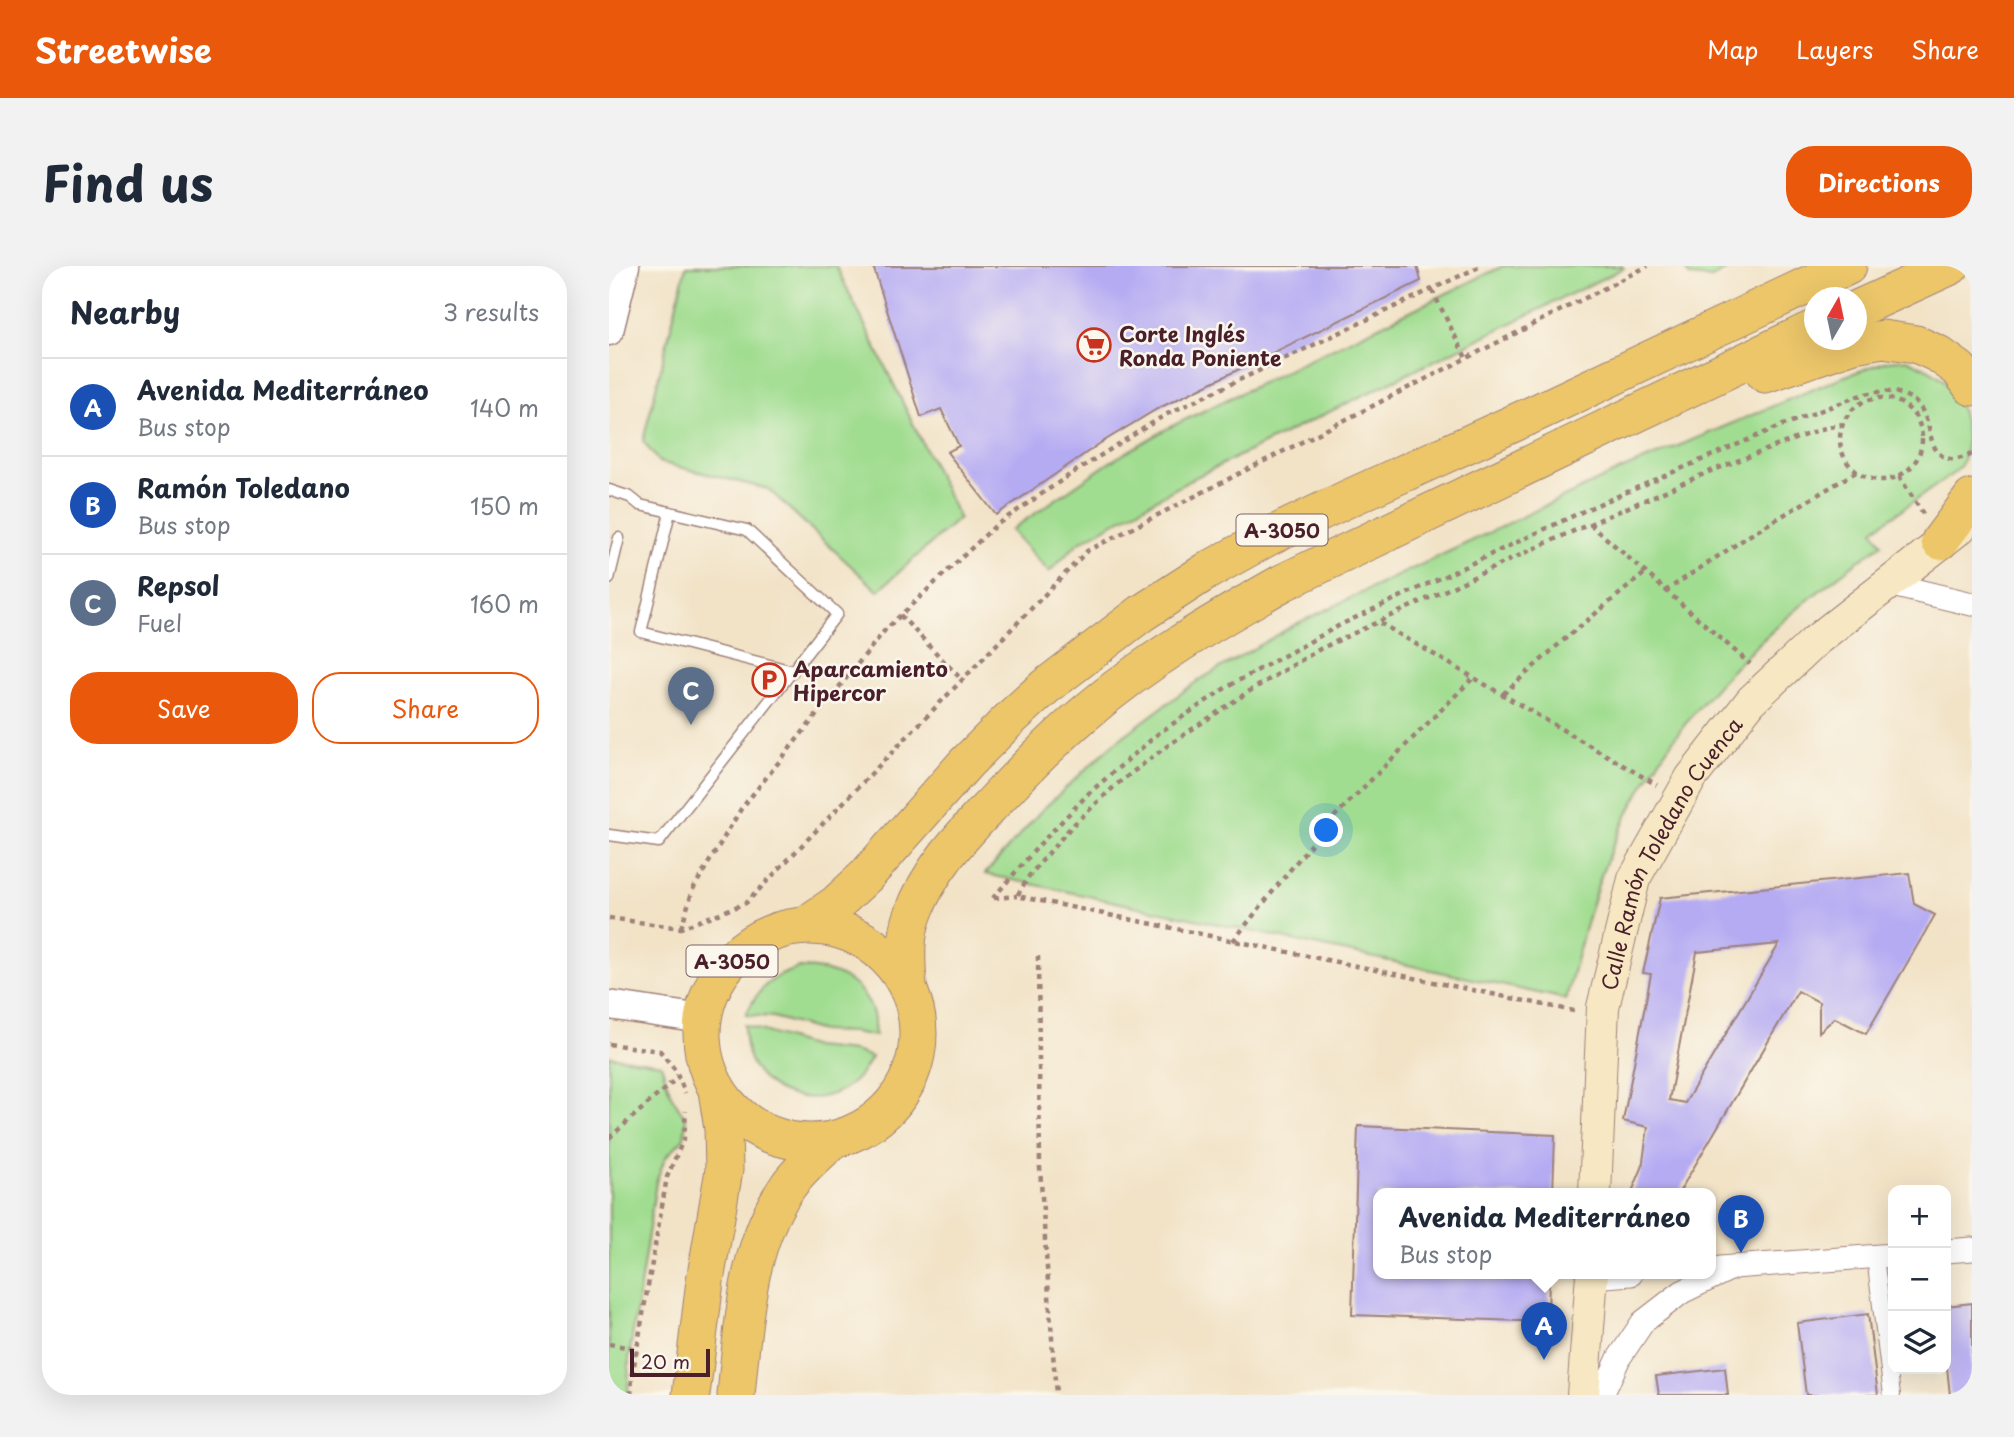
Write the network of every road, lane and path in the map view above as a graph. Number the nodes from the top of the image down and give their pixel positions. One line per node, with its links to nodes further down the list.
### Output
1 (625, 266): 9 (street)
2 (1481, 266): 7 (path)
3 (1648, 266): 11 (path)
4 (1804, 266): 12 (highway)
5 (1848, 266): 12 (highway, A-3050)
6 (1951, 266): 8 (highway)
7 (1431, 290): 11 (path); 31 (path)
8 (1867, 304)
9 (609, 331)
10 (1804, 333): 16 (highway, A-3050)
11 (1466, 359): 35 (path)
12 (1602, 382): 42 (highway, A-3050)
13 (1972, 387): 16 (highway)
14 (1843, 424): 17 (path); 18 (path); 23 (path)
15 (1972, 454): 40 (path)
16 (1544, 457): 46 (highway, A-3050)
17 (1856, 472): 18 (path); 29 (path)
18 (1899, 477): 25 (path)
19 (609, 490): 21 (lane)
20 (1972, 498): 25 (highway)
21 (670, 512): 33 (lane); 33 (lane)
22 (1972, 519): 25 (main road, Calle Ramón Toledano Cuenca)
23 (1590, 524): 26 (path); 32 (path)
24 (619, 538): 27 (lane)
25 (1940, 541): 28 (main road, Calle Ramón Toledano Cuenca)
26 (1645, 573): 29 (path); 37 (path)
27 (609, 579)
28 (1888, 584): 30 (street); 36 (main road, Calle Ramón Toledano Cuenca)
29 (1665, 591): 36 (path)
30 (1972, 604)
31 (900, 615): 35 (path); 43 (path)
32 (1380, 622): 34 (path); 40 (path)
33 (793, 671): 39 (lane)
34 (1474, 677): 37 (path); 44 (path)
35 (961, 679): 43 (path)
36 (1771, 682): 38 (main road, Calle Ramón Toledano Cuenca)
37 (1503, 694): 38 (path)
38 (1680, 798): 48 (main road, Calle Ramón Toledano Cuenca)
39 (609, 835)
40 (1017, 896): 44 (path)
41 (609, 918): 43 (path)
42 (804, 926): 46 (highway, A-3050); 49 (highway, A-3050)
43 (681, 928)
44 (1233, 941): 48 (path)
45 (1038, 956): 69 (path)
46 (908, 988): 54 (highway, A-3050)
47 (609, 1005): 49 (street)
48 (1603, 1016): 55 (main road, Calle Ramón Toledano Cuenca)
49 (702, 1019): 52 (highway, A-3050)
50 (609, 1044): 51 (path)
51 (678, 1077): 53 (path); 65 (path)
52 (717, 1090): 54 (highway, A-3050); 67 (highway, A-3050)
53 (609, 1138)
54 (833, 1140): 68 (highway, A-3050)
55 (1595, 1188)
56 (1972, 1249): 57 (street)
57 (1951, 1251)
58 (1884, 1256): 59 (street); 72 (street)
59 (1734, 1267): 60 (street); 61 (street)
60 (1716, 1268)
61 (1716, 1276)
62 (1592, 1279): 70 (main road)
63 (1709, 1279): 71 (street)
64 (609, 1344): 65 (path)
65 (637, 1349): 66 (path)
66 (631, 1395)
67 (691, 1395)
68 (736, 1395)
69 (1056, 1395)
70 (1583, 1395)
71 (1602, 1395)
72 (1892, 1395)

